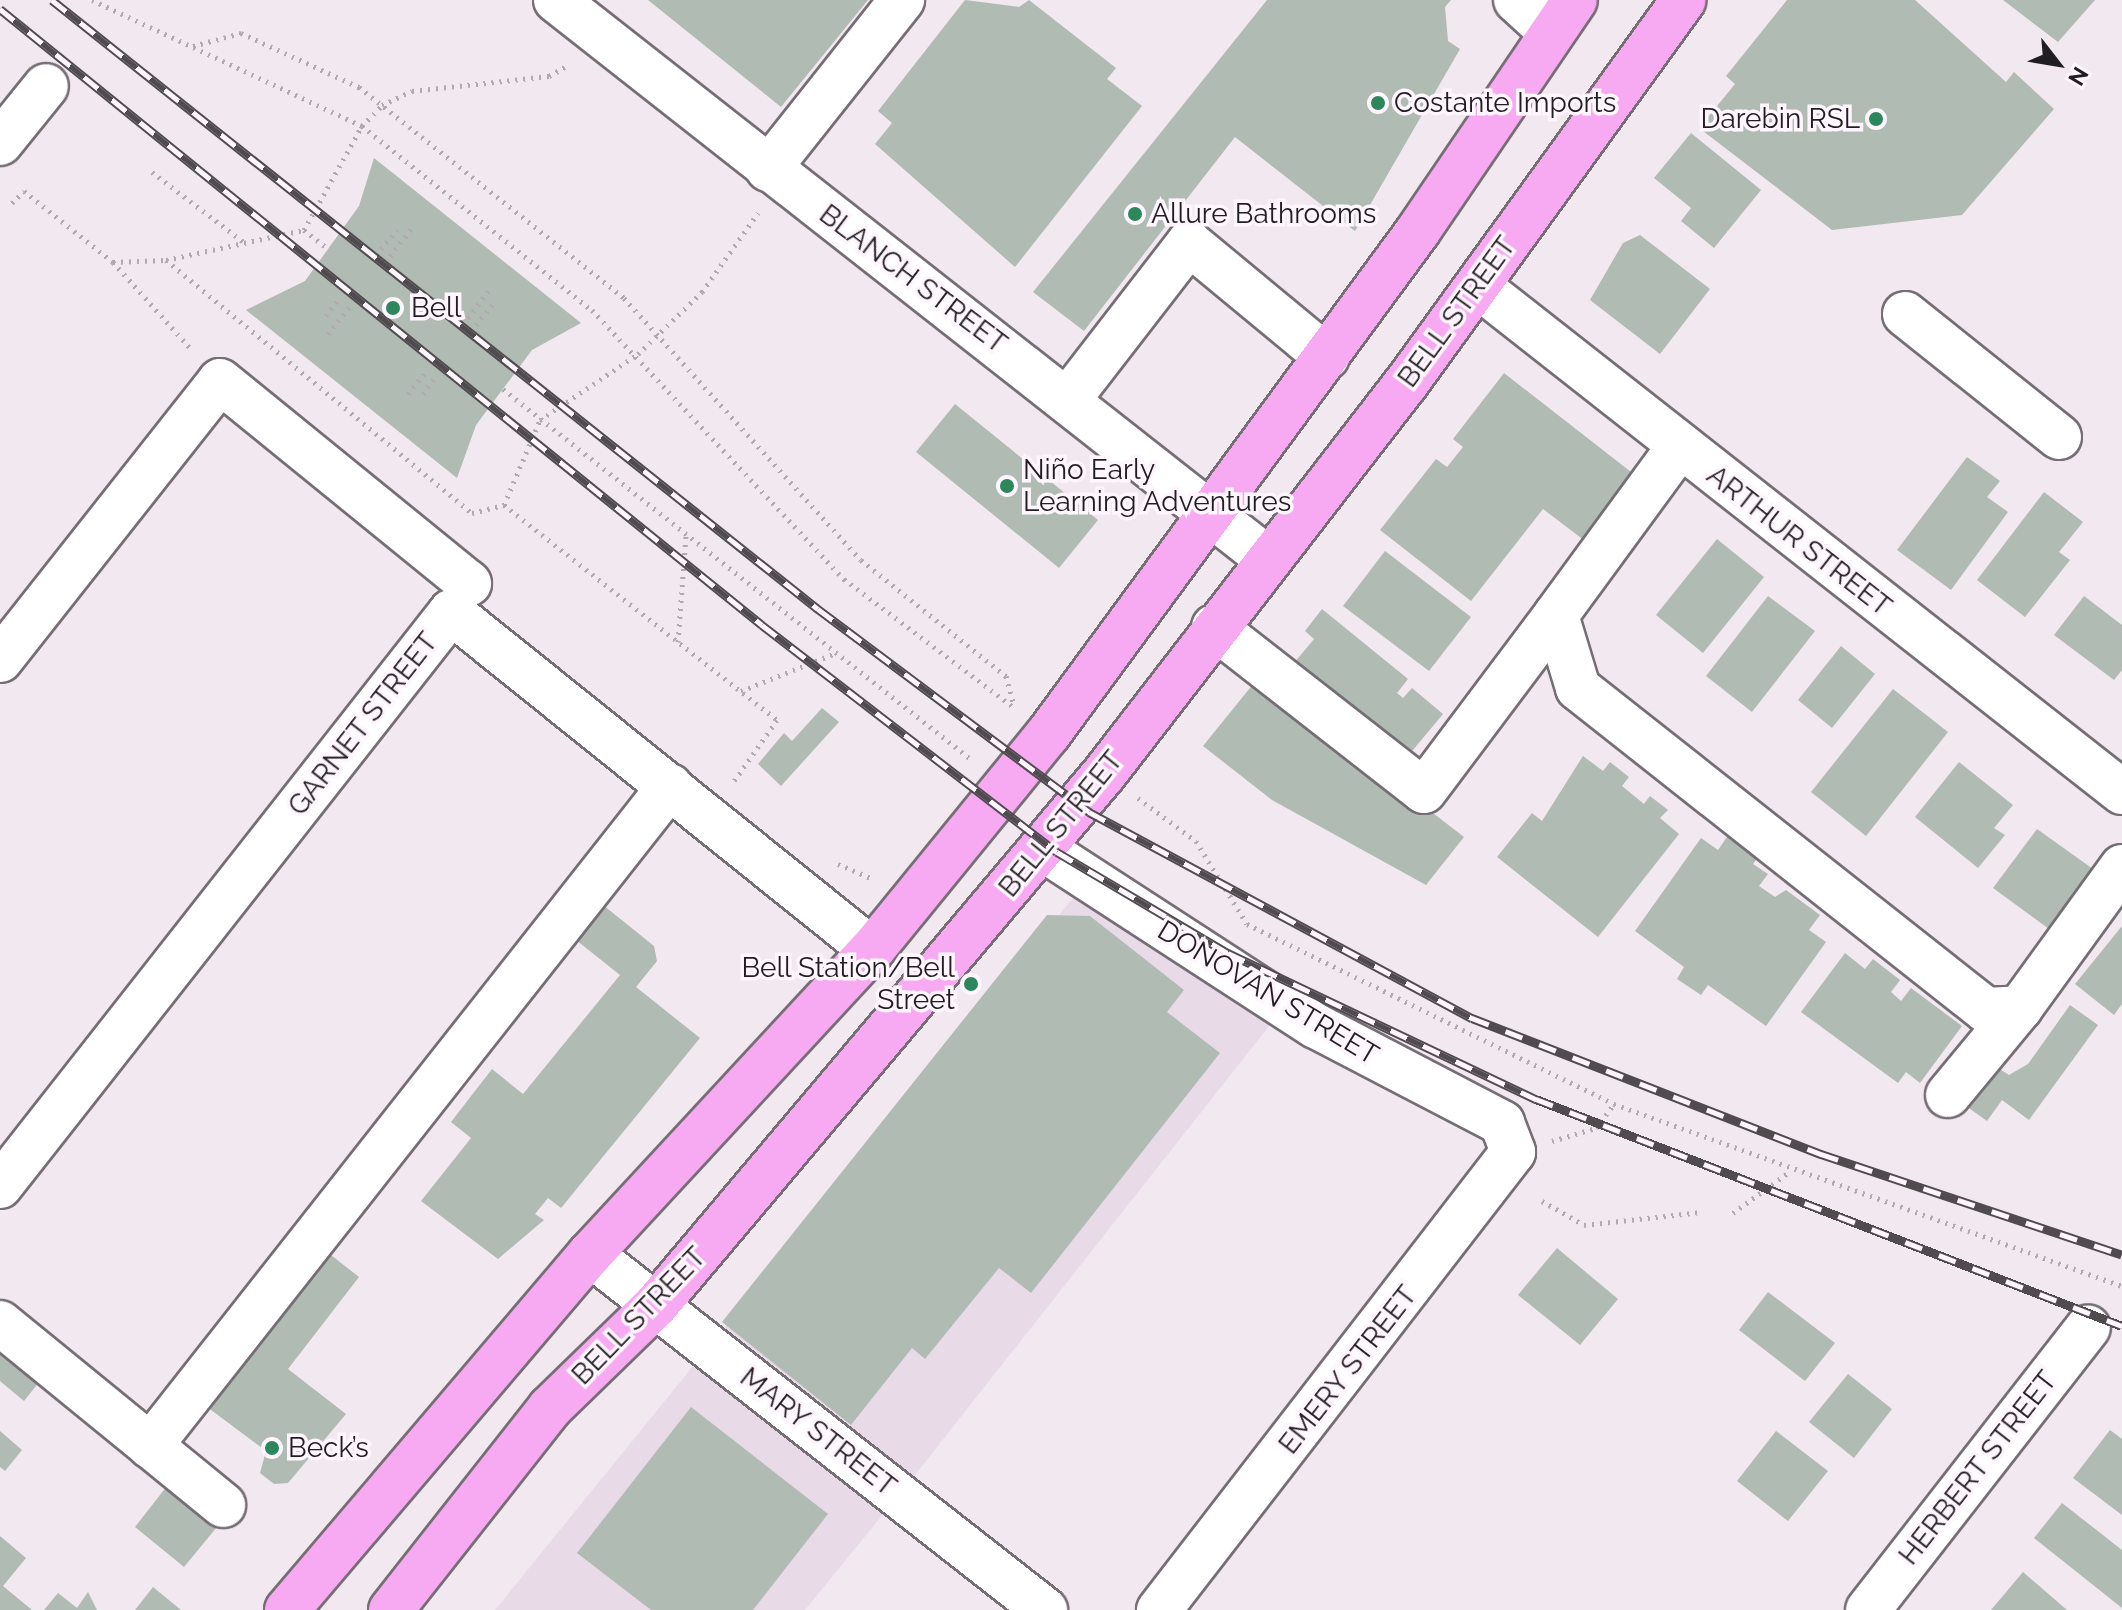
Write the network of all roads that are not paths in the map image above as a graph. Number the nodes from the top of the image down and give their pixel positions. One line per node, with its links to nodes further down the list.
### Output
1 (556, 0): 8 (street, BLANCH STREET)
2 (902, 0): 8 (street)
3 (1516, 0): 5 (street)
4 (1684, 0): 9 (highway, BELL STREET)
5 (1563, 16): 11 (highway)
6 (46, 86): 7 (street)
7 (0, 143)
8 (768, 169): 12 (street, BLANCH STREET)
9 (1478, 286): 14 (street, ARTHUR STREET); 16 (highway, BELL STREET)
10 (1905, 314): 13 (street)
11 (1327, 357): 12 (street); 15 (highway)
12 (1070, 397): 15 (street, BLANCH STREET)
13 (2059, 437)
14 (1679, 447): 18 (street); 22 (street, ARTHUR STREET)
15 (1211, 513): 16 (street, BLANCH STREET); 25 (highway)
16 (1268, 559): 19 (highway, BELL STREET)
17 (469, 583): 20 (street)
18 (1556, 615): 19 (street); 26 (street)
19 (1214, 627): 23 (highway, BELL STREET)
20 (0, 660)
21 (670, 786): 25 (street, GARNET STREET); 29 (street, GARNET STREET); 34 (street)
22 (2122, 792)
23 (1043, 849): 28 (street, DONOVAN STREET); 31 (highway, BELL STREET)
24 (2122, 867): 26 (street)
25 (872, 950): 30 (highway)
26 (2020, 1008): 27 (street)
27 (1948, 1095)
28 (1508, 1138): 39 (street, EMERY STREET)
29 (0, 1186)
30 (590, 1254): 31 (street, MARY STREET); 36 (highway)
31 (656, 1305): 37 (highway, BELL STREET); 38 (street, MARY STREET)
32 (0, 1323): 34 (street)
33 (2088, 1327): 40 (street, HERBERT STREET)
34 (150, 1446): 35 (street)
35 (223, 1505)
36 (287, 1610)
37 (391, 1610)
38 (1045, 1610)
39 (1159, 1610)
40 (1868, 1610)

